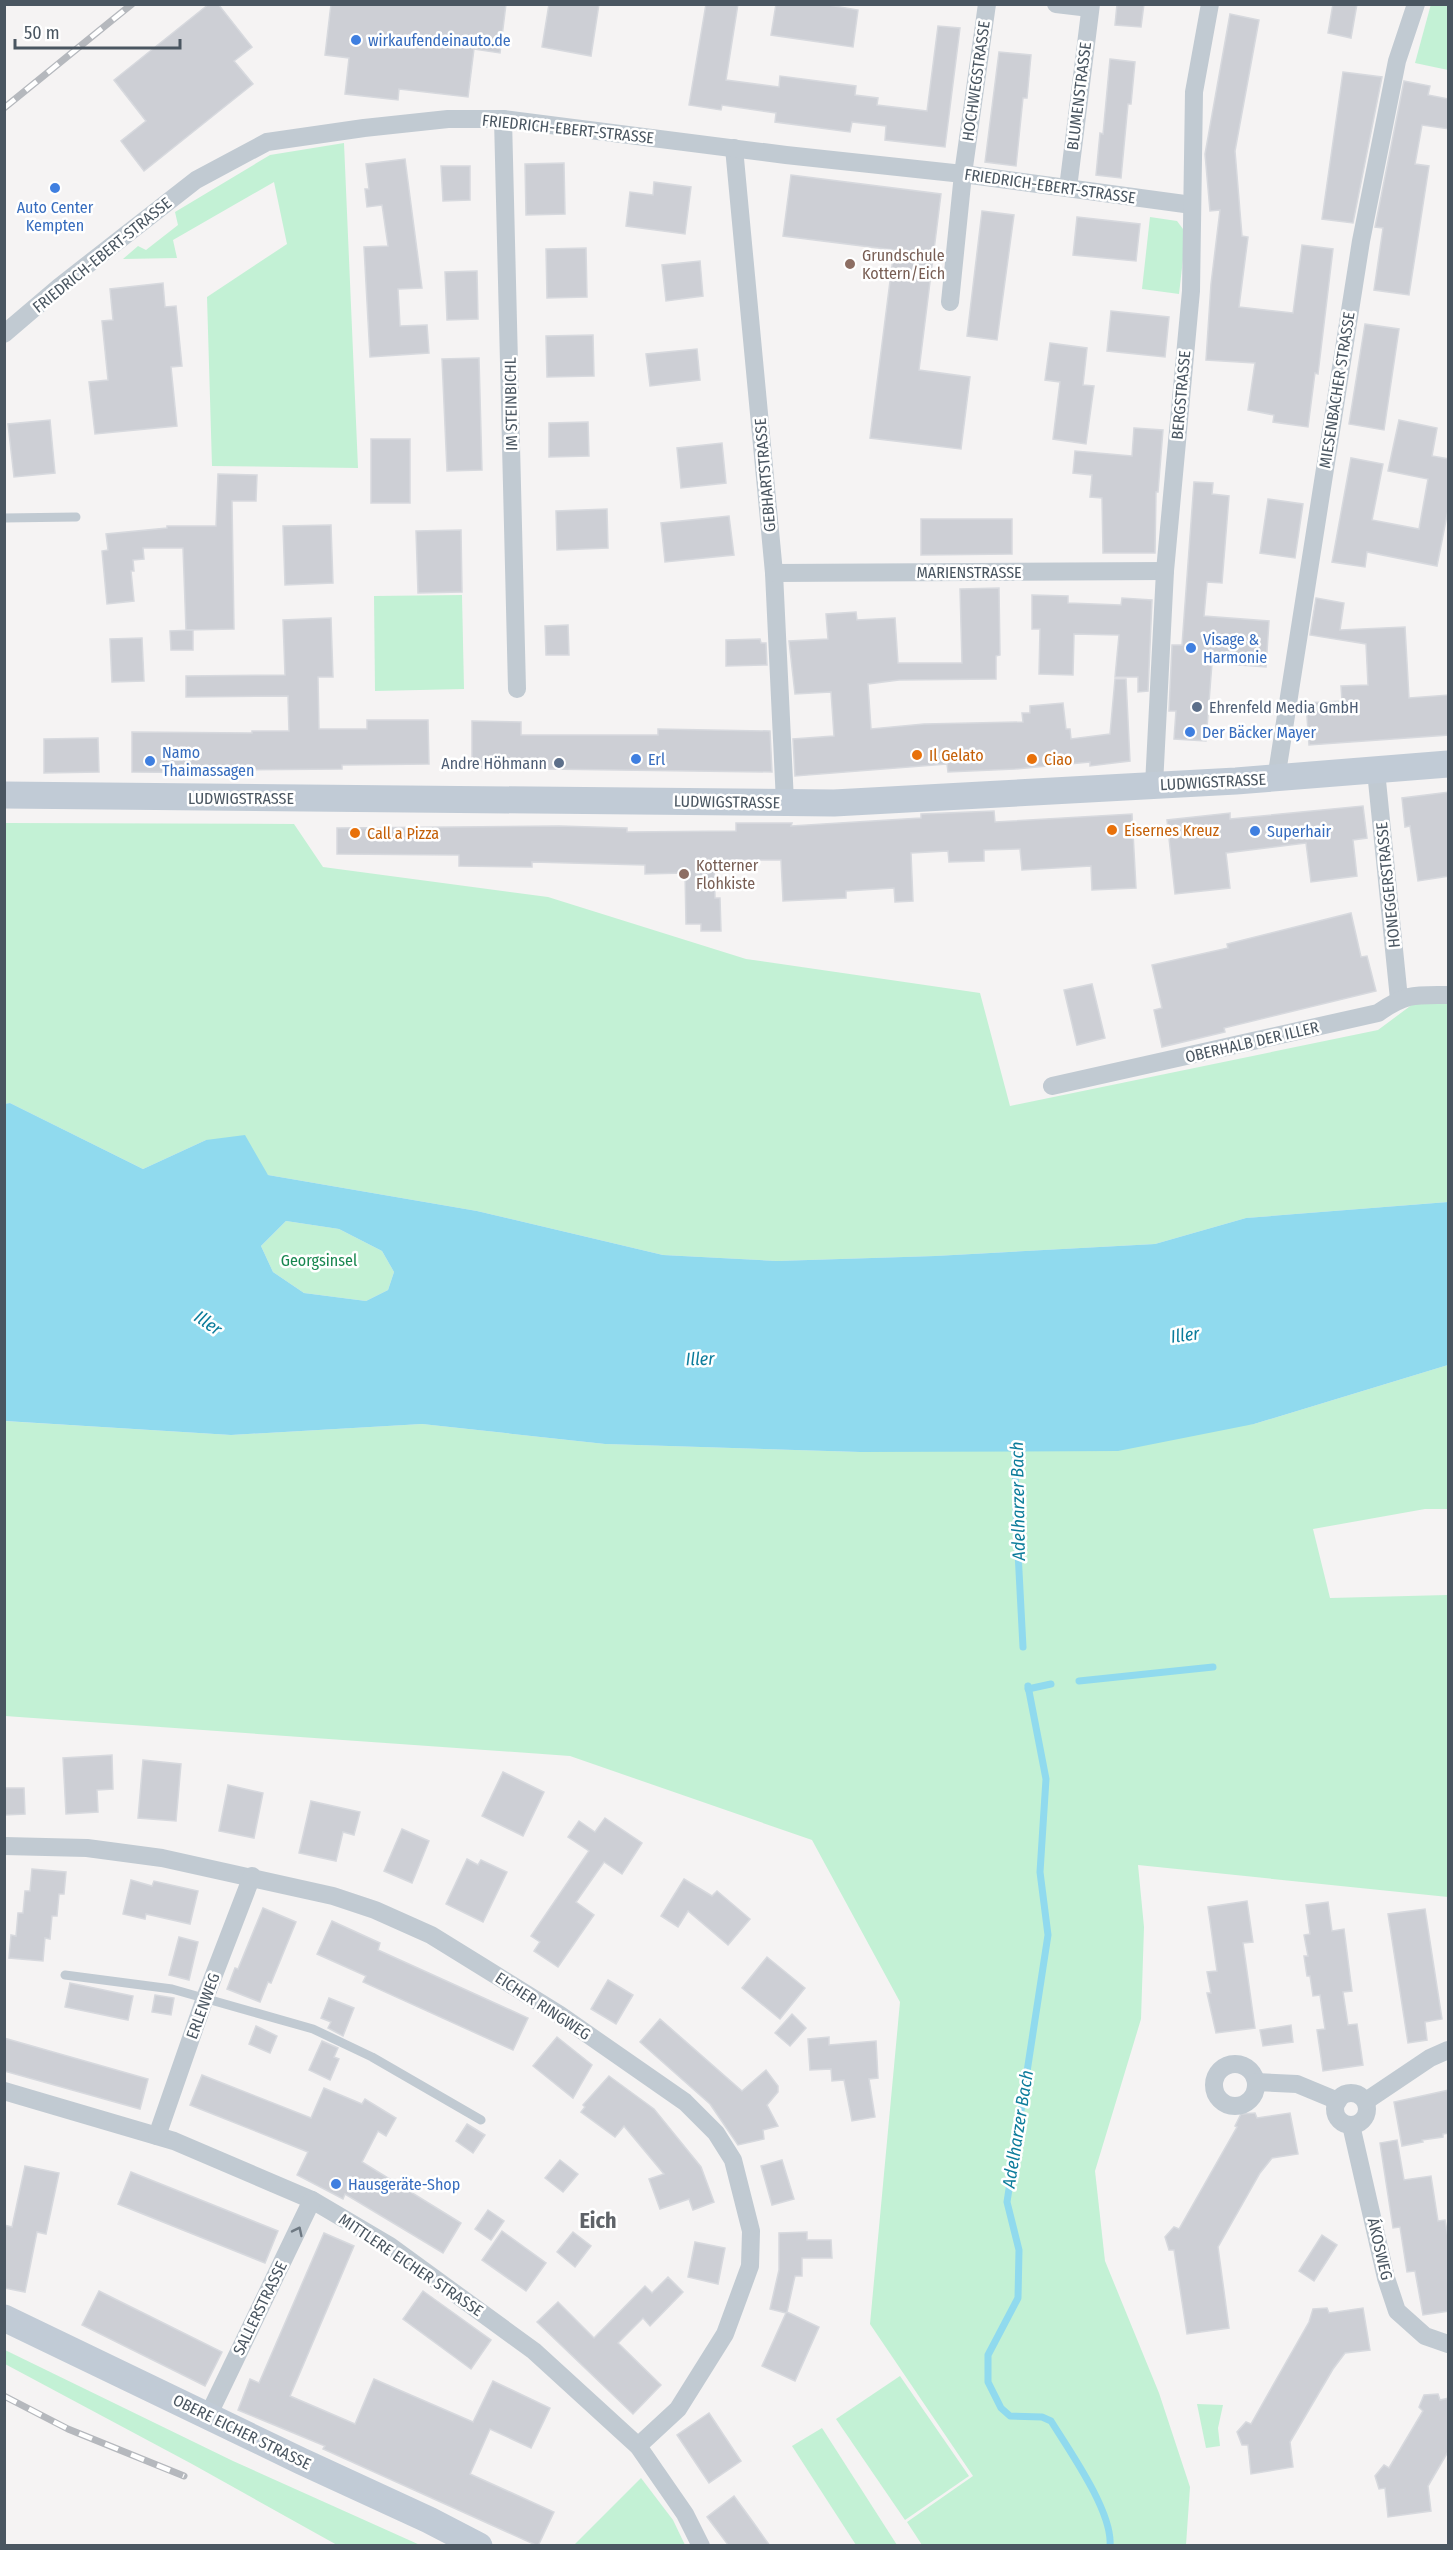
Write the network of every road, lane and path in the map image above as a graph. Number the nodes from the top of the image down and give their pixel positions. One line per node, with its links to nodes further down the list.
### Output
1 (987, 4): 8 (street, HOCHWEGSTRASSE)
2 (1056, 4): 5 (street)
3 (1210, 4): 10 (street, BERGSTRASSE)
4 (1416, 4): 20 (street, MIESENBACHER STRASSE)
5 (1091, 6): 9 (street, BLUMENSTRASSE)
6 (503, 119): 7 (street, FRIEDRICH-EBERT-STRASSE); 12 (street, FRIEDRICH-EBERT-STRASSE); 17 (street, IM STEINBICHL)
7 (734, 148): 8 (street, FRIEDRICH-EBERT-STRASSE); 16 (street, GEBHARTSTRASSE)
8 (963, 174): 9 (street, FRIEDRICH-EBERT-STRASSE); 11 (street, HOCHWEGSTRASSE)
9 (1068, 189): 10 (street, FRIEDRICH-EBERT-STRASSE)
10 (1192, 205): 15 (street, BERGSTRASSE)
11 (950, 302)
12 (4, 334)
13 (76, 517): 14 (lane)
14 (4, 518)
15 (1165, 571): 16 (street, MARIENSTRASSE); 21 (street, BERGSTRASSE)
16 (774, 573): 23 (street, GEBHARTSTRASSE)
17 (517, 689)
18 (1449, 764): 19 (street, LUDWIGSTRASSE)
19 (1376, 771): 20 (street, LUDWIGSTRASSE); 25 (street, HONEGGERSTRASSE)
20 (1276, 779): 21 (street, LUDWIGSTRASSE)
21 (1154, 786): 23 (street, LUDWIGSTRASSE)
22 (4, 795): 23 (street, LUDWIGSTRASSE)
23 (785, 802)
24 (1449, 995): 25 (street, OBERHALB DER ILLER)
25 (1399, 999): 26 (street, OBERHALB DER ILLER)
26 (1052, 1086)
27 (5, 1850): 28 (street, EICHER RINGWEG)
28 (252, 1876): 30 (street, ERLENWEG); 43 (street, EICHER RINGWEG)
29 (65, 1975): 30 (lane)
30 (205, 1998): 36 (lane); 38 (street, ERLENWEG)
31 (1449, 2050): 35 (street)
32 (1256, 2082): 34 (street)
33 (4, 2091): 38 (street, MITTLERE EICHER STRASSE)
34 (1338, 2101): 35 (street); 37 (street, ÁKOSWEG)
35 (1366, 2101): 37 (street)
36 (481, 2120)
37 (1351, 2125): 41 (street, ÁKOSWEG)
38 (157, 2136): 39 (street, MITTLERE EICHER STRASSE)
39 (312, 2200): 42 (street, SALLERSTRASSE, one-way to 39); 43 (street, MITTLERE EICHER STRASSE)
40 (4, 2318): 42 (street, OBERE EICHER STRASSE)
41 (1449, 2344)
42 (208, 2416): 44 (street, OBERE EICHER STRASSE)
43 (638, 2446): 45 (street, MITTLERE EICHER STRASSE)
44 (479, 2546)
45 (701, 2546)

